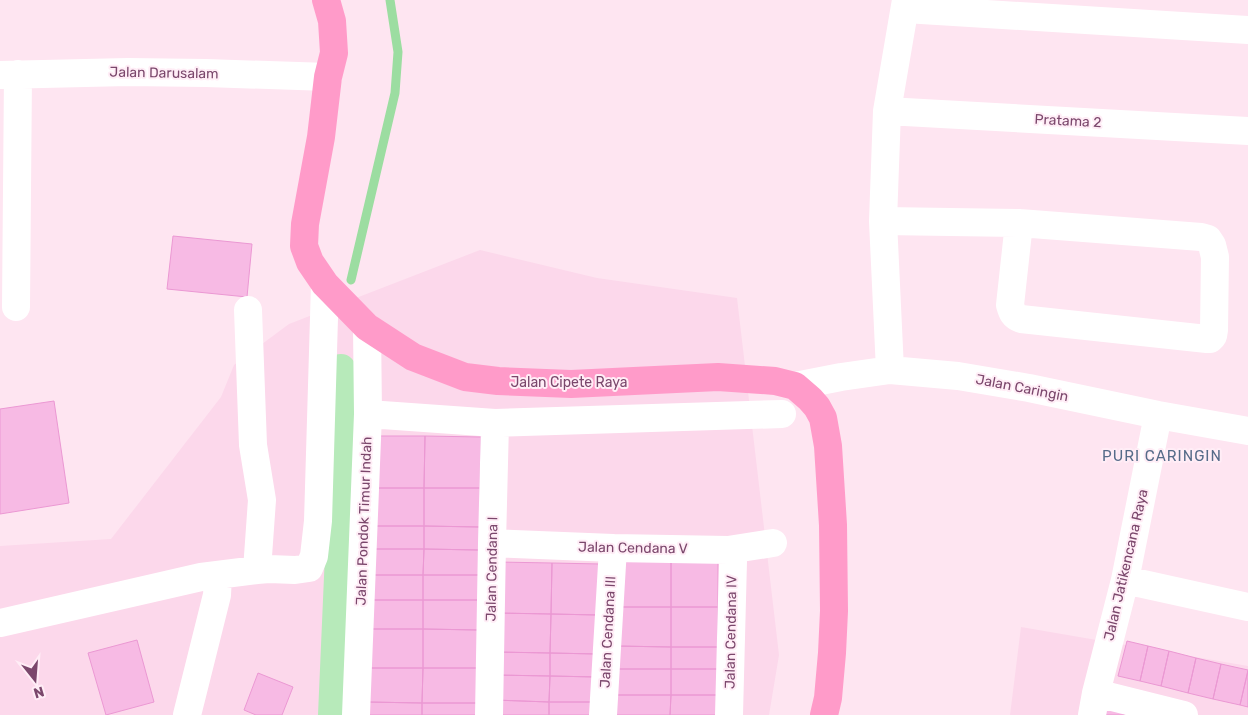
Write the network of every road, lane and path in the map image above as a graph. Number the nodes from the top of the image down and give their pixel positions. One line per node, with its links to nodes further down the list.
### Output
1 (326, 0): 5 (main road, Jalan Cipete Raya)
2 (905, 5): 3 (street); 6 (street)
3 (1248, 30)
4 (9, 75): 5 (street, Jalan Darusalam); 11 (street)
5 (328, 78): 10 (main road, Jalan Cipete Raya)
6 (887, 111): 7 (street, Pratama 2); 8 (street)
7 (1248, 132)
8 (883, 221): 9 (street); 14 (street)
9 (1019, 223): 9 (street)
10 (325, 284): 13 (main road, Jalan Cipete Raya); 25 (street)
11 (16, 307)
12 (248, 310): 25 (street)
13 (367, 326): 15 (main road, Jalan Cipete Raya); 16 (street, Jalan Pondok Timur Indah)
14 (890, 370): 15 (street, Jalan Caringin); 18 (street, Jalan Caringin)
15 (795, 386): 36 (main road, Jalan Cipete Raya)
16 (368, 414): 19 (street); 32 (street, Jalan Pondok Timur Indah)
17 (782, 414): 19 (street)
18 (1158, 415): 20 (street, Jalan Caringin); 27 (street, Jalan Jatikencana Raya)
19 (496, 423): 22 (street, Jalan Cendana I)
20 (1248, 431)
21 (773, 542): 24 (street, Jalan Cendana V)
22 (492, 543): 23 (street, Jalan Cendana V); 33 (street, Jalan Cendana I)
23 (613, 548): 24 (street, Jalan Cendana V); 34 (street, Jalan Cendana III)
24 (728, 550): 35 (street, Jalan Cendana IV)
25 (257, 570): 26 (street)
26 (218, 575): 29 (street); 31 (street)
27 (1125, 580): 28 (street); 30 (street, Jalan Jatikencana Raya)
28 (1248, 607)
29 (0, 623)
30 (1094, 704): 37 (street)
31 (187, 715)
32 (356, 715)
33 (489, 715)
34 (603, 715)
35 (729, 715)
36 (824, 715)
37 (1184, 715)

